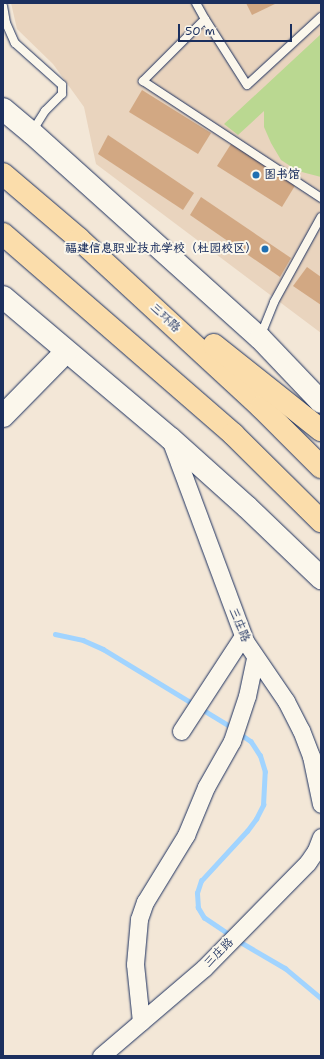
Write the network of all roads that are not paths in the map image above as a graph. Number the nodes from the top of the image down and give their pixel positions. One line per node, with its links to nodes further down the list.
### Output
1 (196, 3): 4 (lane)
2 (3, 6): 6 (lane)
3 (321, 17): 4 (lane)
4 (205, 19): 8 (lane)
5 (3, 110): 6 (main road)
6 (32, 132): 13 (main road)
7 (3, 174): 11 (highway, 三环路)
8 (321, 198)
9 (321, 217): 13 (lane)
10 (3, 234): 20 (highway)
11 (79, 239): 17 (highway); 19 (highway, 三环路)
12 (3, 297): 14 (main road)
13 (260, 338): 15 (main road)
14 (66, 352): 16 (main road); 18 (main road)
15 (321, 402)
16 (3, 416)
17 (321, 430)
18 (170, 438): 21 (main road); 22 (street, 三庄路)
19 (321, 467)
20 (321, 521)
21 (321, 578)
22 (243, 636): 23 (street, 三庄路); 24 (street)
23 (255, 658): 25 (street, 三庄路); 27 (street)
24 (185, 725)
25 (321, 804)
26 (321, 837): 27 (street, 三庄路)
27 (141, 1022): 28 (street, 三庄路)
28 (101, 1056)

